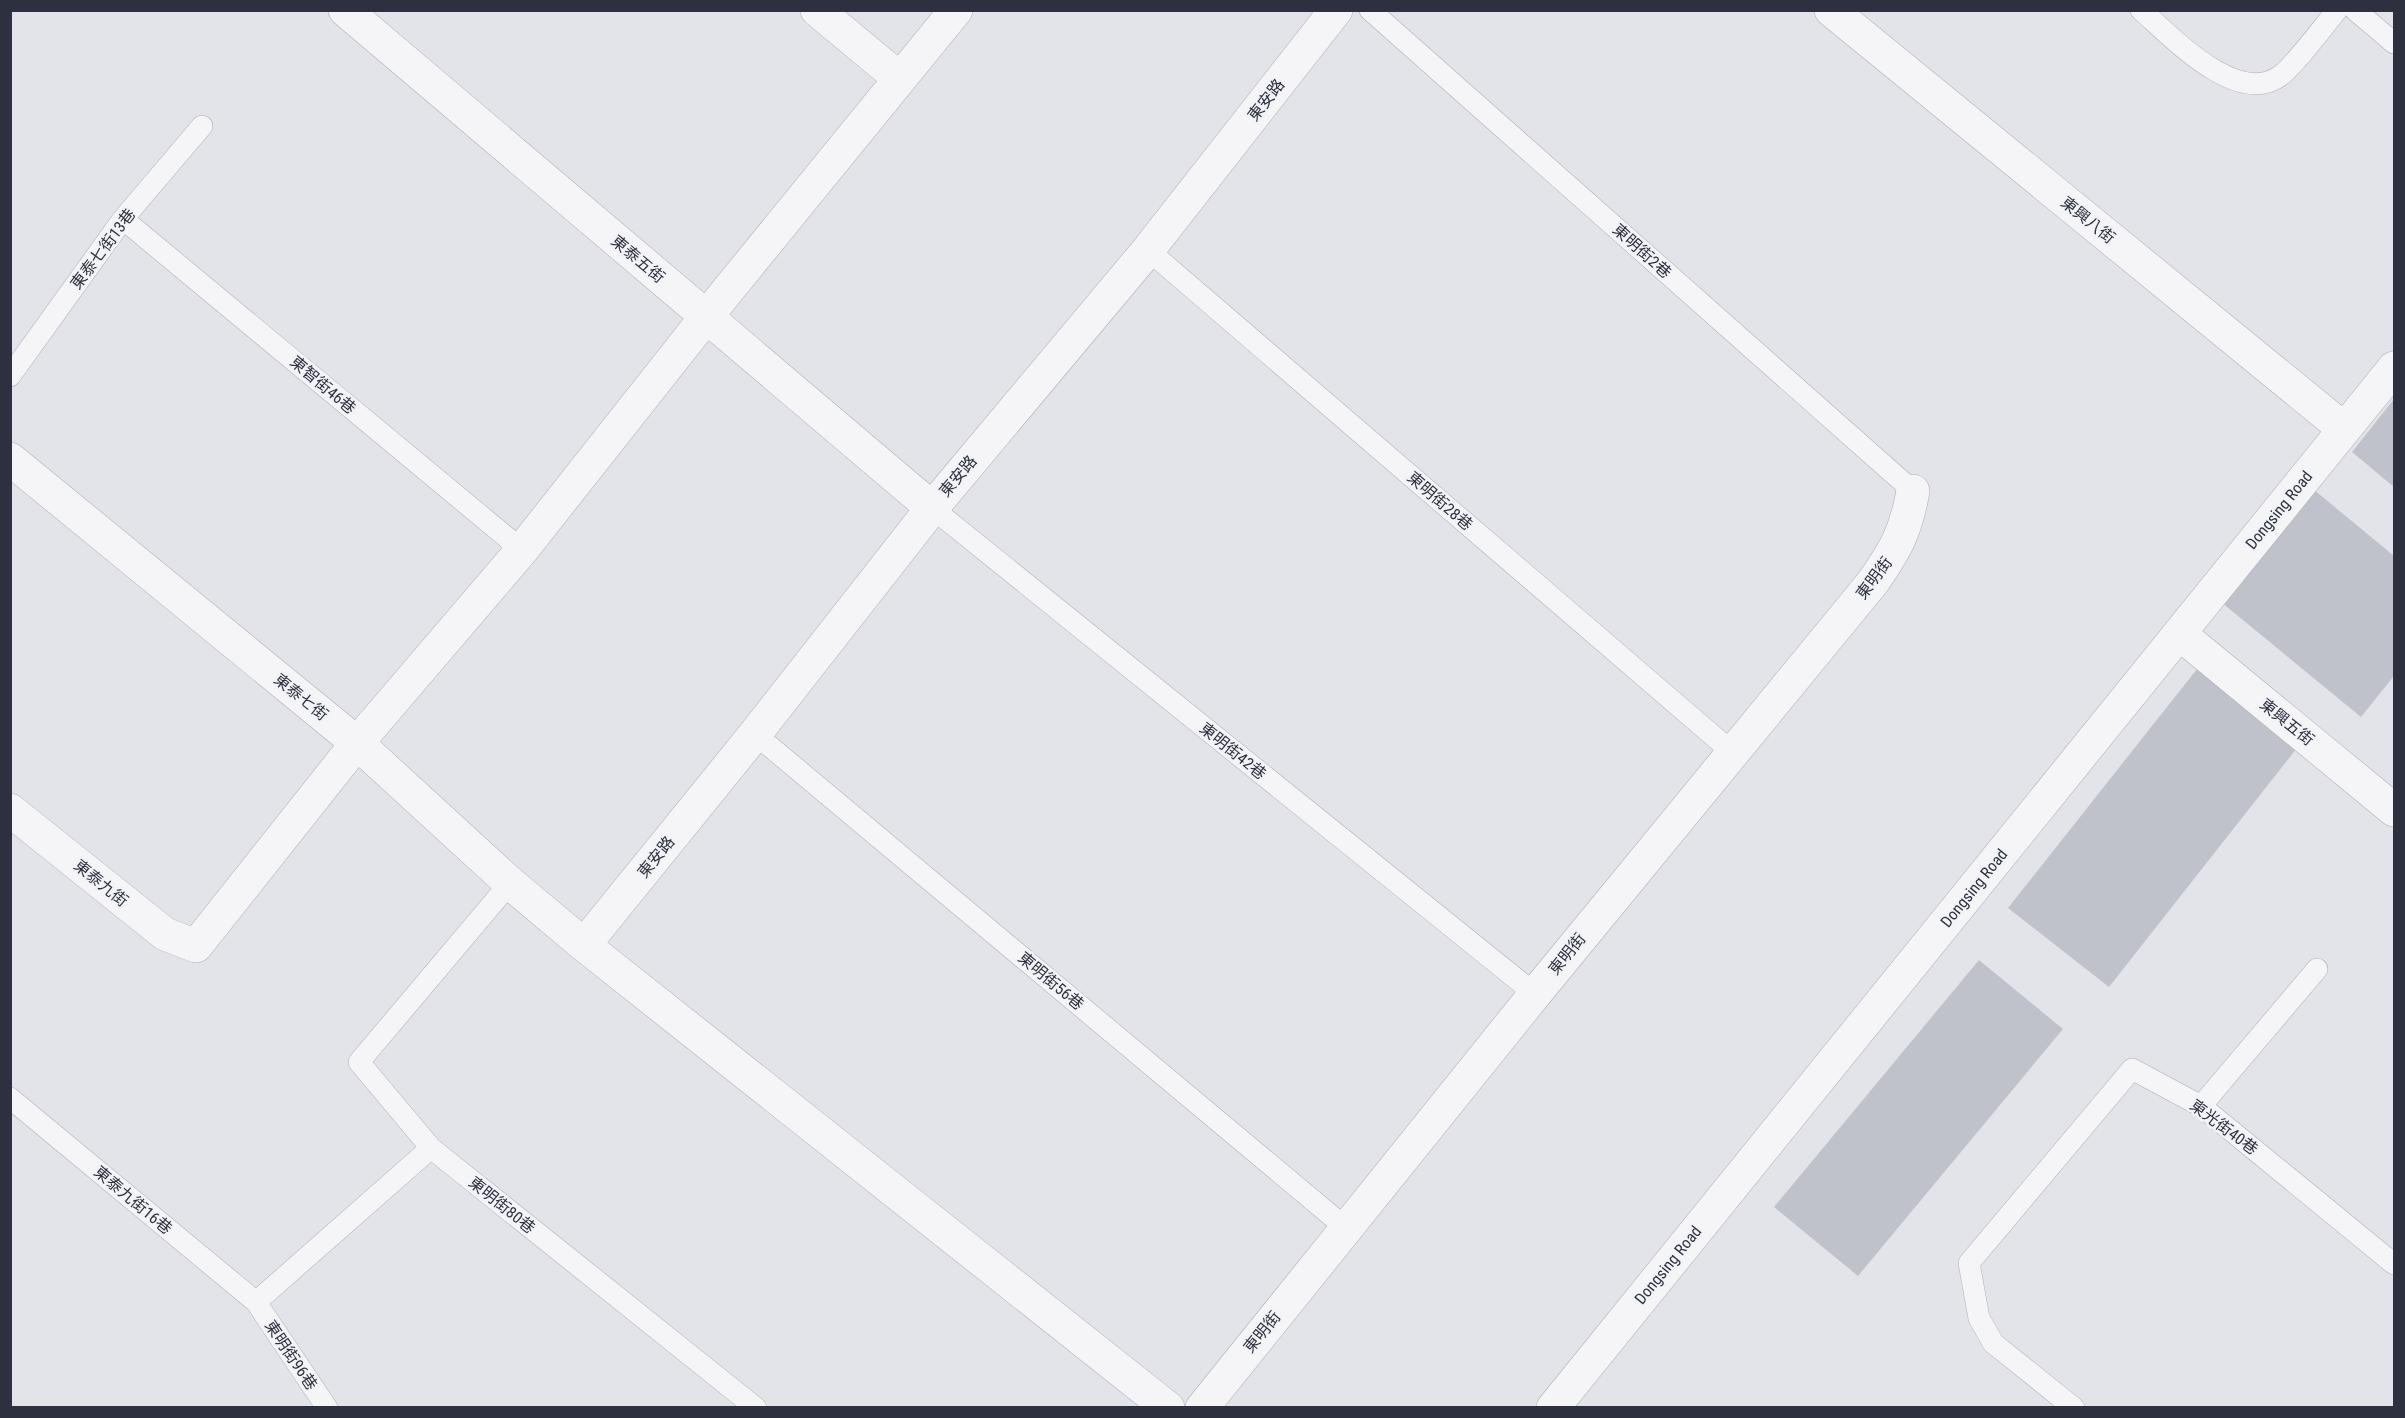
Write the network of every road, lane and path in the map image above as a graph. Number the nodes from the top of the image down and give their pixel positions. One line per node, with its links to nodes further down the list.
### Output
1 (345, 10): 15 (street, 東泰五街)
2 (817, 10): 11 (street)
3 (956, 10): 11 (street)
4 (1336, 10): 14 (street, 東安路)
5 (1370, 10): 20 (lane, 東明街2巷)
6 (1831, 10): 18 (street, 東興八街)
7 (2141, 10): 8 (lane)
8 (2337, 10)
9 (2355, 10): 10 (lane)
10 (2394, 43)
11 (900, 79): 15 (street)
12 (202, 126): 13 (lane, 東泰七街13巷)
13 (123, 219): 17 (lane, 東泰七街13巷); 22 (lane, 東智街46巷)
14 (1148, 250): 21 (street, 東安路); 26 (lane, 東明街28巷)
15 (706, 317): 21 (street, 東泰五街); 22 (street)
16 (2394, 368): 18 (street, Dongsing Road)
17 (10, 376)
18 (2344, 429): 23 (street, Dongsing Road)
19 (10, 459): 25 (street, 東泰七街)
20 (1913, 491): 26 (street, 東明街)
21 (932, 508): 24 (street, 東安路); 32 (lane, 東明街42巷)
22 (522, 550): 25 (street)
23 (2180, 634): 28 (street, 東興五街); 43 (street, Dongsing Road)
24 (756, 734): 30 (street, 東安路); 36 (lane, 東明街56巷)
25 (357, 743): 27 (street, 東泰九街); 29 (street, 東泰七街)
26 (1732, 752): 32 (street, 東明街)
27 (10, 810)
28 (2394, 810)
29 (510, 883): 30 (street, 東泰七街); 35 (lane, 東明街80巷)
30 (584, 945): 41 (street, 東泰七街)
31 (2317, 969): 34 (lane)
32 (1535, 994): 36 (street, 東明街)
33 (10, 1098): 38 (lane, 東泰九街16巷)
34 (2201, 1106): 37 (lane, 東光街40巷); 44 (lane, 東光街40巷)
35 (431, 1148): 38 (lane); 40 (lane, 東明街80巷)
36 (1346, 1228): 42 (street, 東明街)
37 (2394, 1264)
38 (256, 1302): 39 (lane, 東明街96巷)
39 (327, 1407)
40 (756, 1407)
41 (1168, 1407)
42 (1202, 1407)
43 (1552, 1407)
44 (2074, 1407)

